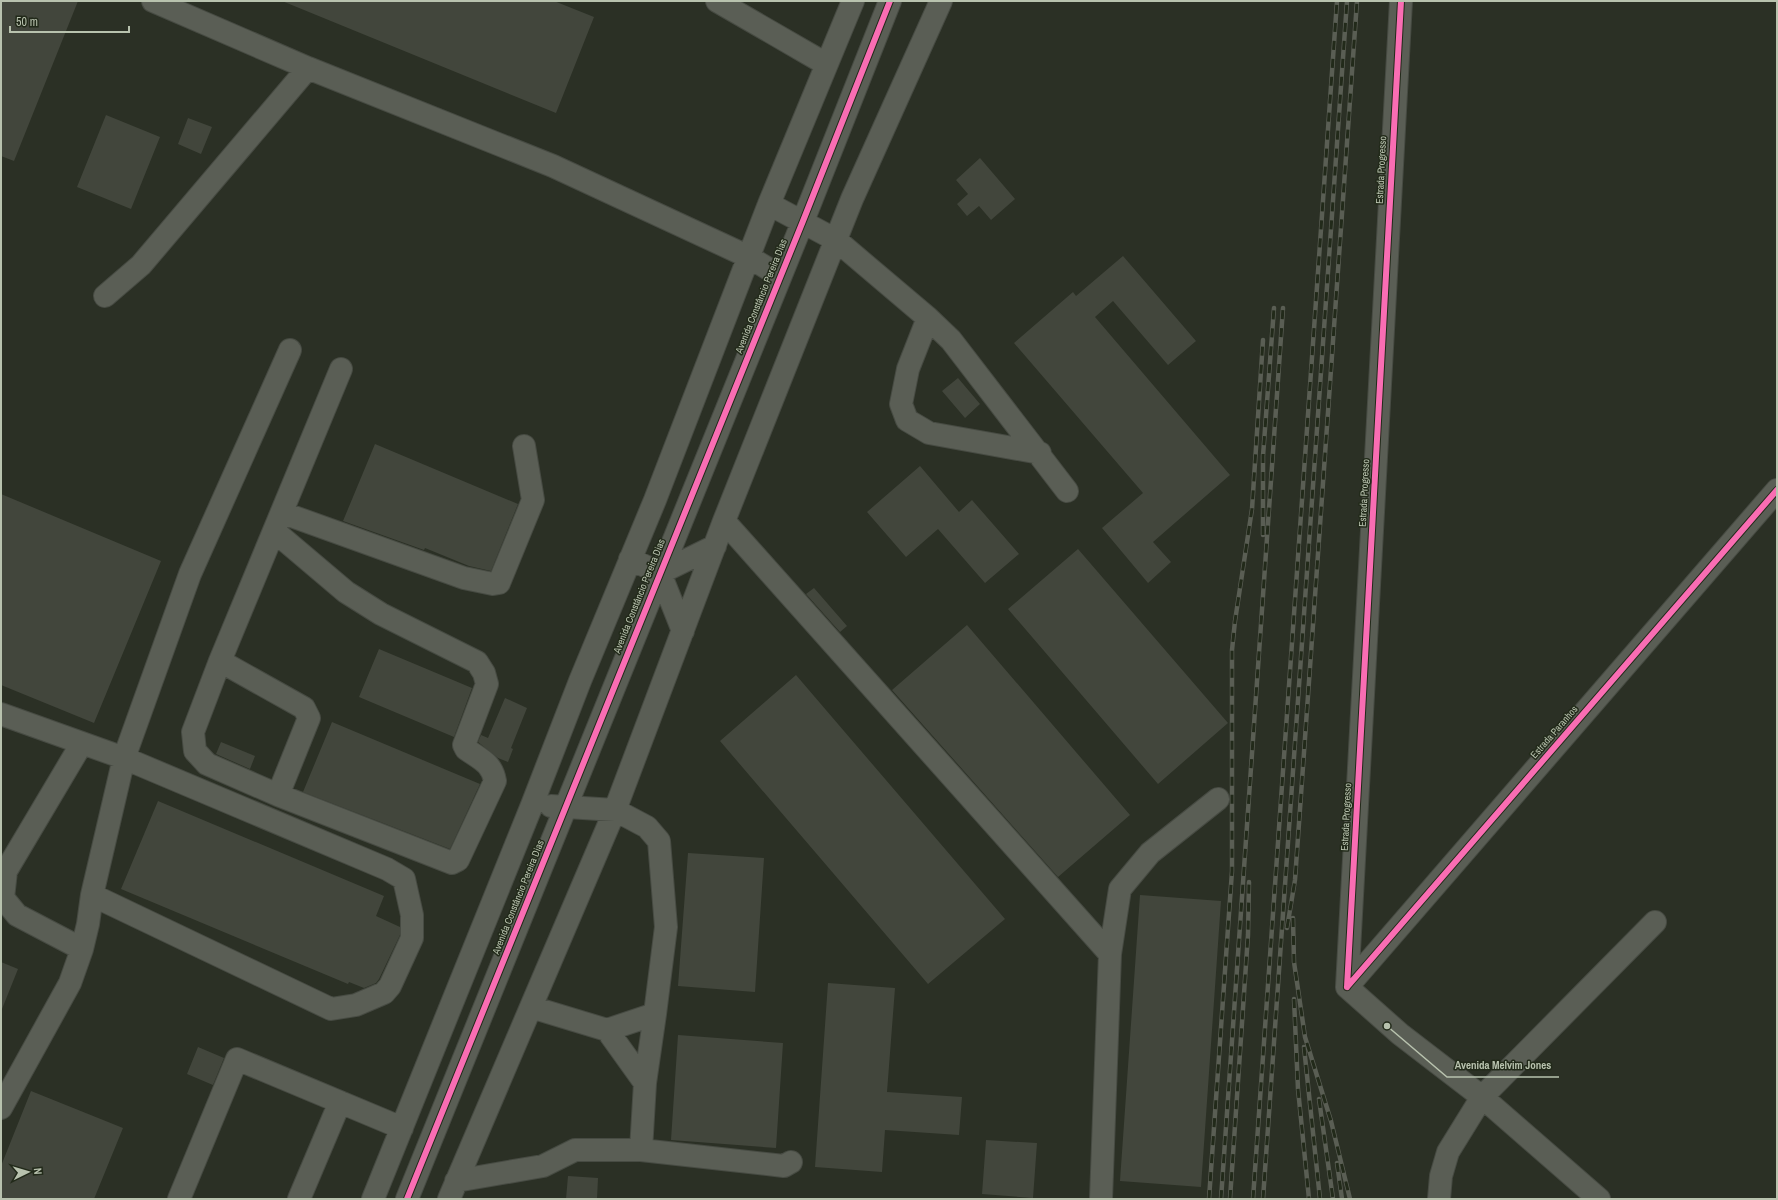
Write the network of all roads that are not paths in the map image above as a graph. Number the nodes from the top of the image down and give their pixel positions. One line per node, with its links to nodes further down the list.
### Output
1 (154, 1): 8 (street)
2 (717, 1): 7 (street)
3 (853, 1): 7 (street)
4 (890, 1): 10 (street, Avenida Constâncio Pereira Dias)
5 (941, 1): 11 (street)
6 (1401, 1): 43 (street, Estrada Progresso)
7 (826, 64): 9 (street)
8 (308, 68): 12 (street); 14 (street)
9 (769, 204): 10 (street); 12 (street)
10 (803, 221): 11 (street); 13 (street, Avenida Constâncio Pereira Dias)
11 (836, 240): 15 (street); 22 (street)
12 (749, 257): 13 (street); 25 (street)
13 (780, 276): 26 (street, Avenida Constâncio Pereira Dias)
14 (105, 296)
15 (928, 318): 19 (street); 19 (street)
16 (290, 350): 33 (street)
17 (340, 369): 23 (street)
18 (524, 446): 23 (street)
19 (1040, 453): 21 (street)
20 (1777, 490): 43 (street, Estrada Paranhos)
21 (1067, 491)
22 (724, 521): 24 (street); 42 (street)
23 (278, 522): 28 (street); 34 (street)
24 (715, 546): 26 (street); 27 (street)
25 (630, 559): 26 (street); 29 (street)
26 (660, 573): 27 (street); 30 (street, Avenida Constâncio Pereira Dias)
27 (683, 631): 38 (street)
28 (220, 661): 34 (street); 34 (street)
29 (580, 681): 30 (street); 36 (street)
30 (612, 691): 37 (street, Avenida Constâncio Pereira Dias)
31 (1, 714): 32 (street)
32 (82, 743): 33 (street); 41 (street)
33 (124, 758): 39 (street); 39 (street)
34 (278, 795)
35 (1218, 799): 42 (street)
36 (532, 805): 37 (street); 49 (street)
37 (565, 807): 38 (street); 52 (street, Avenida Constâncio Pereira Dias)
38 (615, 810): 44 (street); 45 (street)
39 (92, 895): 41 (street)
40 (1655, 922): 48 (street)
41 (82, 949): 51 (street)
42 (1110, 954): 61 (street)
43 (1347, 987): 48 (street)
44 (531, 1007): 46 (street); 56 (street)
45 (655, 1014): 46 (street); 47 (street)
46 (607, 1030): 47 (street)
47 (645, 1083): 54 (street)
48 (1482, 1097): 62 (street); 63 (street)
49 (413, 1101): 52 (street); 53 (street)
50 (340, 1102): 53 (street); 57 (street); 58 (street)
51 (1, 1108)
52 (442, 1113): 60 (street, Avenida Constâncio Pereira Dias)
53 (402, 1128): 59 (street)
54 (641, 1150): 55 (street); 56 (street)
55 (791, 1162)
56 (453, 1190)
57 (179, 1199)
58 (299, 1199)
59 (373, 1199)
60 (407, 1199)
61 (1101, 1199)
62 (1439, 1199)
63 (1599, 1199)

